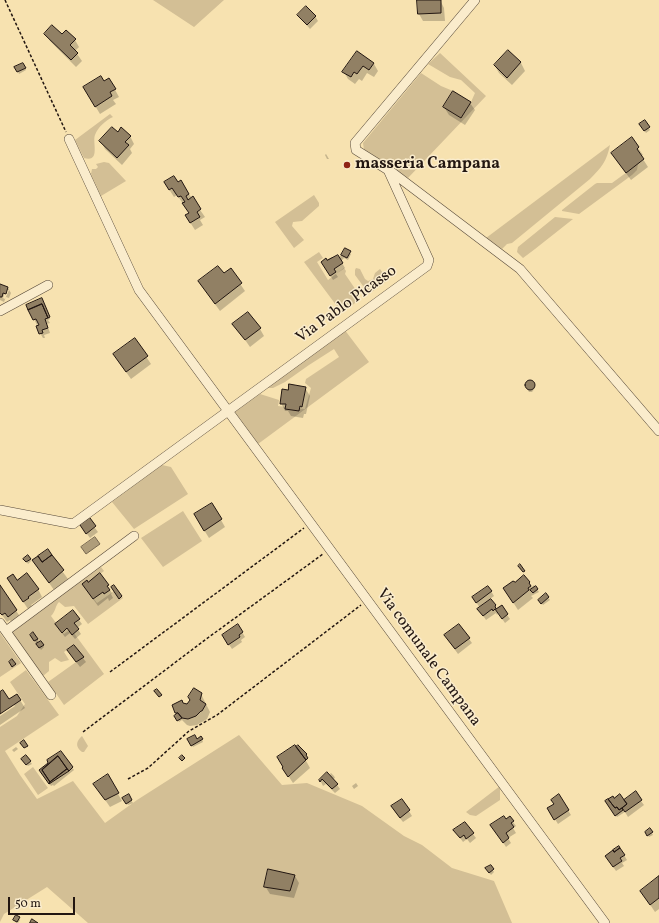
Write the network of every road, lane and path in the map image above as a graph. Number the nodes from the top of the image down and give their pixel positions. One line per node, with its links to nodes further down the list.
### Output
1 (6, 0): 3 (path)
2 (474, 0): 4 (street)
3 (69, 139): 7 (street, Via comunale Campana)
4 (388, 170): 7 (street, Via Pablo Picasso); 8 (street)
5 (48, 285): 6 (street)
6 (0, 311)
7 (227, 411): 9 (street, Via Pablo Picasso); 10 (street, Via comunale Campana)
8 (659, 431)
9 (0, 510)
10 (310, 523): 12 (street, Via comunale Campana); 16 (path)
11 (134, 536): 15 (street)
12 (329, 549): 13 (street, Via comunale Campana); 18 (path)
13 (368, 601): 19 (path); 20 (street, Via comunale Campana)
14 (0, 623): 15 (street)
15 (6, 631): 17 (street)
16 (110, 672)
17 (51, 695)
18 (83, 732)
19 (128, 779)
20 (605, 923)

